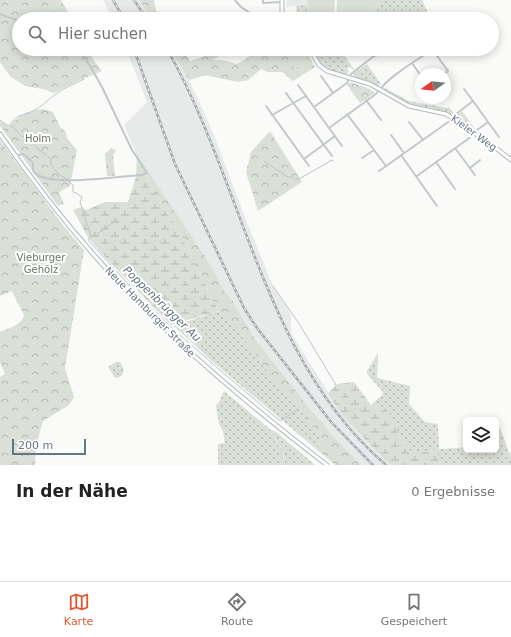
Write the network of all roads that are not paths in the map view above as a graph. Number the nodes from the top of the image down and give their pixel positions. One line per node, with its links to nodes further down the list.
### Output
1 (235, 0): 4 (street)
2 (282, 1): 3 (street); 5 (main road)
3 (263, 2)
4 (248, 12)
5 (282, 12)
6 (0, 14): 7 (street)
7 (12, 18)
8 (83, 56): 48 (street)
9 (314, 56): 17 (main road, Kieler Weg)
10 (374, 56): 17 (street)
11 (423, 56): 13 (street)
12 (437, 56): 15 (street)
13 (412, 64): 14 (street); 19 (street)
14 (415, 68)
15 (446, 68)
16 (321, 76): 22 (street)
17 (349, 78): 19 (main road, Kieler Weg); 22 (street)
18 (298, 85): 23 (street)
19 (379, 89): 24 (street); 31 (main road, Kieler Weg)
20 (464, 89): 25 (street)
21 (286, 92): 26 (street)
22 (333, 93): 28 (street)
23 (306, 96): 26 (street); 28 (street)
24 (366, 100): 29 (street); 32 (street)
25 (473, 101): 31 (street); 34 (street)
26 (294, 104): 30 (street); 42 (street)
27 (266, 106): 30 (street)
28 (314, 107): 35 (street)
29 (348, 114): 35 (street); 45 (street)
30 (272, 115): 51 (street)
31 (452, 118): 36 (main road, Kieler Weg); 41 (street)
32 (381, 120)
33 (409, 122): 41 (street)
34 (488, 122): 36 (street); 40 (street)
35 (329, 128): 39 (street)
36 (474, 133): 44 (street); 53 (main road, Kieler Weg)
37 (0, 134): 48 (main road, Neue Hamburger Straße)
38 (391, 135): 46 (street)
39 (335, 136): 42 (street); 43 (street)
40 (499, 137)
41 (423, 140): 46 (street)
42 (323, 144): 49 (street); 51 (street)
43 (342, 146)
44 (455, 148): 54 (street); 57 (street)
45 (374, 150): 50 (street); 56 (street)
46 (404, 153): 47 (street)
47 (401, 155): 56 (street); 60 (street)
48 (16, 156): 63 (main road, Neue Hamburger Straße)
49 (332, 156)
50 (362, 158)
51 (304, 159): 55 (street)
52 (480, 160): 57 (street)
53 (511, 160)
54 (436, 162): 60 (street); 61 (street)
55 (309, 166)
56 (386, 166): 58 (street)
57 (470, 168): 59 (street)
58 (379, 171)
59 (475, 175)
60 (417, 176): 62 (street)
61 (455, 189)
62 (437, 206)
63 (327, 465)

